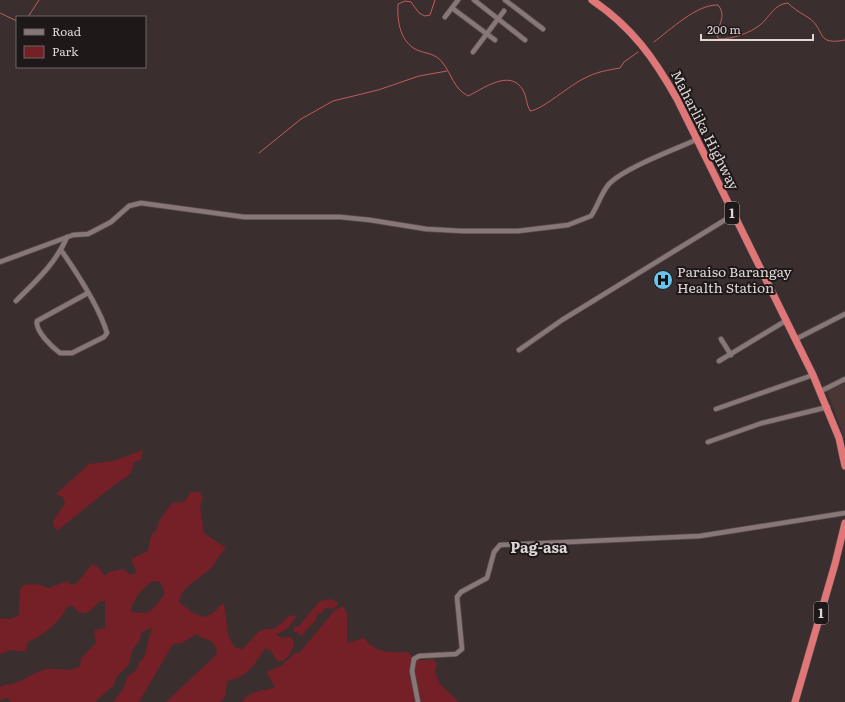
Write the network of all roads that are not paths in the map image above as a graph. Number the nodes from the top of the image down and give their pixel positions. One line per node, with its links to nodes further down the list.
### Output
1 (458, 0): 5 (street)
2 (474, 0): 8 (street)
3 (505, 0): 9 (street)
4 (592, 0): 14 (highway, Maharlika Highway / 1)
5 (452, 8): 7 (street); 10 (street)
6 (504, 11): 8 (street)
7 (445, 17)
8 (498, 19): 10 (street); 12 (street)
9 (543, 29)
10 (488, 34): 11 (street); 13 (street)
11 (495, 40)
12 (525, 40)
13 (473, 52)
14 (698, 139): 15 (highway, Maharlika Highway / 1); 16 (street)
15 (734, 215): 22 (highway, Maharlika Highway / 1); 25 (street)
16 (67, 237): 17 (street); 18 (street)
17 (61, 250): 19 (street); 20 (street)
18 (0, 262)
19 (88, 293): 19 (street)
20 (16, 301)
21 (845, 315): 24 (street)
22 (786, 320): 24 (highway, Maharlika Highway / 1); 26 (street)
23 (721, 339): 26 (street)
24 (796, 339): 28 (highway, Maharlika Highway / 1)
25 (518, 350)
26 (731, 355): 27 (street)
27 (719, 361)
28 (814, 375): 30 (highway, Maharlika Highway / 1); 32 (street)
29 (845, 379): 30 (street)
30 (821, 391): 31 (highway, Maharlika Highway / 1)
31 (828, 407): 33 (street); 34 (highway, Maharlika Highway / 1)
32 (716, 409)
33 (708, 442)
34 (845, 466)
35 (845, 513): 37 (street)
36 (845, 522): 38 (highway, 1)
37 (418, 702)
38 (795, 702)

